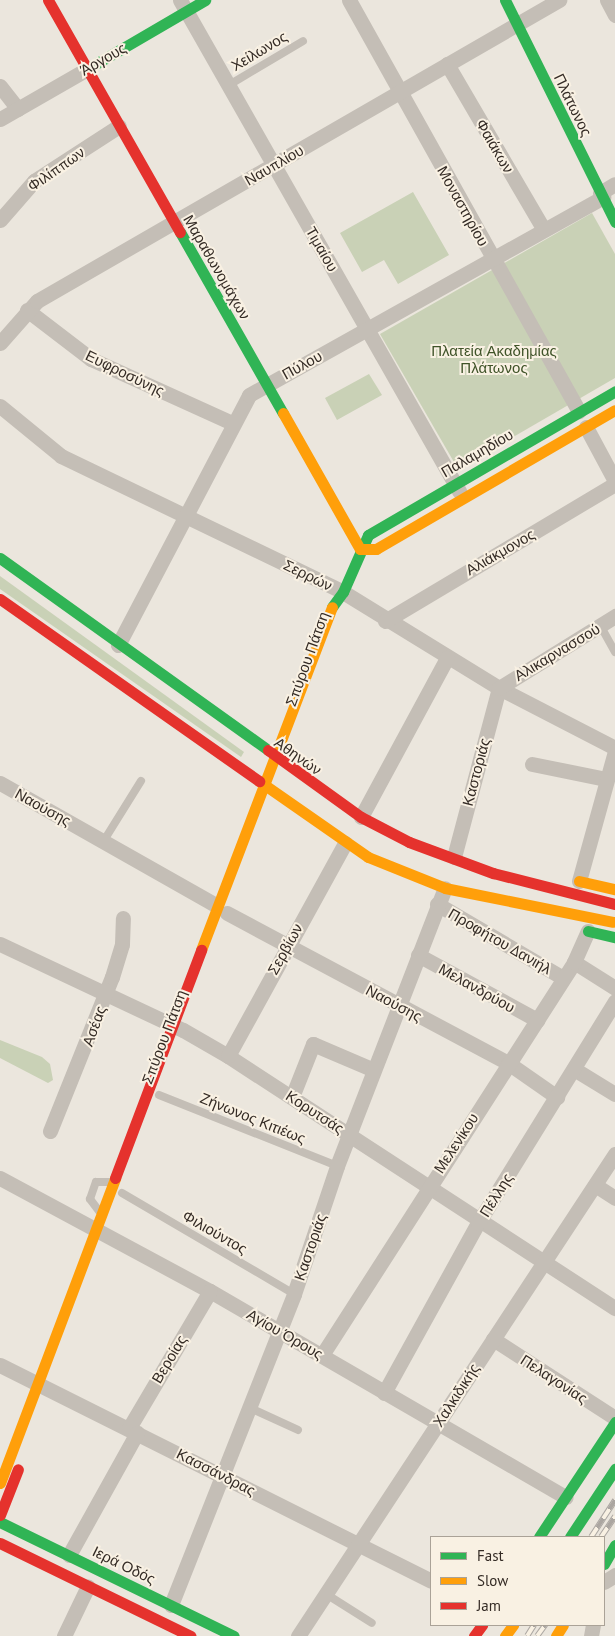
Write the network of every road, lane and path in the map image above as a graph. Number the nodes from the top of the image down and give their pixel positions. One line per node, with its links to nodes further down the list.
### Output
1 (48, 0): 12 (main road, Μαραθωνομάχων)
2 (205, 0): 7 (main road, Άργους)
3 (349, 0): 15 (street, Μοναστηρίου)
4 (504, 0): 9 (main road, Πλάτωνος)
5 (559, 0): 9 (street, Ναυπλίου)
6 (607, 0): 8 (street)
7 (183, 6): 12 (main road, Άργους); 13 (street, Τιμαίου)
8 (615, 15)
9 (516, 24): 11 (street, Ναυπλίου); 21 (main road, Πλάτωνος)
10 (303, 40): 13 (lane, Χείλωνος)
11 (447, 64): 15 (street, Ναυπλίου); 25 (street, Φαιάκων)
12 (87, 69): 16 (street, Άργους); 18 (main road, Μαραθωνομάχων)
13 (229, 85): 19 (street, Τιμαίου)
14 (0, 86): 16 (street)
15 (400, 92): 19 (street, Ναυπλίου); 26 (street, Μοναστηρίου)
16 (18, 108): 17 (street, Άργους)
17 (0, 119)
18 (119, 126): 22 (street, Φιλίππων); 24 (main road, Μαραθωνομάχων)
19 (274, 165): 24 (street, Ναυπλίου); 28 (street, Τιμαίου)
20 (615, 184): 21 (street, Πύλου)
21 (601, 195): 23 (main road, Πλάτωνος); 25 (street, Πύλου)
22 (0, 220)
23 (615, 222)
24 (174, 223): 27 (street, Ναυπλίου); 30 (main road, Μαραθωνομάχων)
25 (543, 228): 26 (street, Πύλου)
26 (492, 258): 28 (street, Πύλου); 34 (street, Μοναστηρίου)
27 (27, 310): 29 (street, Ναυπλίου); 35 (street, Ευφροσύνης)
28 (368, 328): 30 (street, Πύλου); 37 (street, Τιμαίου)
29 (0, 342)
30 (266, 384): 35 (street, Πύλου); 41 (main road, Μαραθωνομάχων)
31 (615, 390): 34 (main road, Παλαμηδίου)
32 (0, 406): 40 (street, Σερρών)
33 (615, 410): 36 (main road)
34 (579, 412): 37 (main road, Παλαμηδίου)
35 (232, 423): 40 (street, Πύλου)
36 (586, 427): 38 (street); 39 (main road)
37 (455, 483): 39 (street, Τιμαίου); 41 (main road, Παλαμηδίου)
38 (615, 483): 46 (street, Αλιάκμονος)
39 (463, 499): 41 (main road)
40 (186, 516): 43 (street, Σερρών); 48 (street, Πύλου)
41 (360, 549): 43 (main road, Παλαμηδίου)
42 (0, 558): 48 (main road, Αθηνών)
43 (343, 592): 46 (street, Σερρών); 53 (main road, Σπύρου Πάτση)
44 (0, 600): 58 (main road)
45 (615, 616): 47 (street, Αλικαρνασσού)
46 (385, 622): 50 (street, Σερρών)
47 (600, 625): 49 (lane); 51 (street, Αλικαρνασσού)
48 (118, 645): 53 (main road, Αθηνών)
49 (615, 652)
50 (446, 658): 51 (street, Σερρών); 59 (street)
51 (499, 688): 52 (street, Σερρών); 62 (street, Καστοριάς)
52 (615, 749): 55 (street)
53 (279, 761): 58 (main road, Σπύρου Πάτση); 59 (main road, Αθηνών)
54 (532, 764): 55 (street)
55 (606, 779): 63 (street)
56 (141, 781): 60 (lane)
57 (0, 783): 60 (street, Ναούσης)
58 (268, 791): 61 (main road); 69 (main road, Σπύρου Πάτση)
59 (361, 817): 62 (main road, Αθηνών)
60 (103, 842): 69 (street, Ναούσης)
61 (345, 843): 64 (main road); 75 (street, Σερβίων)
62 (454, 857): 63 (main road); 68 (main road, Αθηνών)
63 (580, 881): 65 (main road)
64 (445, 888): 66 (main road); 67 (street, Καστοριάς)
65 (615, 889)
66 (495, 898): 71 (main road); 72 (main road)
67 (437, 904): 76 (street, Καστοριάς); 78 (street, Προφήτου Δανιήλ)
68 (615, 904)
69 (222, 909): 75 (street, Ναούσης); 84 (main road, Σπύρου Πάτση)
70 (123, 918): 80 (street, Ασέας)
71 (615, 923)
72 (588, 931): 73 (main road); 77 (street, Μελενίκου)
73 (615, 938)
74 (0, 944): 80 (street, Κορυτσάς)
75 (287, 944): 82 (street, Ναούσης); 85 (street, Σερβίων)
76 (418, 955): 82 (street, Καστοριάς); 83 (street, Μελανδρύου)
77 (574, 962): 78 (street, Μελενίκου); 79 (street, Προφήτου Δανιήλ)
78 (563, 978): 83 (street, Μελενίκου)
79 (615, 988)
80 (105, 997): 84 (street, Κορυτσάς); 93 (street, Ασέας)
81 (615, 1001): 87 (street, Πέλλης)
82 (398, 1006): 86 (street, Ναούσης); 88 (street, Καστοριάς)
83 (536, 1020): 86 (street, Μελενίκου)
84 (178, 1027): 85 (street, Κορυτσάς); 90 (main road, Σπύρου Πάτση); 98 (main road, Σπύρου Πάτση)
85 (228, 1056): 91 (street, Κορυτσάς)
86 (508, 1063): 92 (street, Ναούσης); 100 (street, Μελενίκου)
87 (574, 1069): 89 (street); 92 (street, Πέλλης)
88 (374, 1070): 91 (street); 94 (street, Καστοριάς)
89 (615, 1094)
90 (158, 1095): 96 (lane, Ζήνωνος Κιτιέως); 101 (main road, Σπύρου Πάτση)
91 (292, 1097): 94 (street, Κορυτσάς)
92 (557, 1097): 103 (street, Πέλλης)
93 (50, 1131)
94 (352, 1136): 96 (street, Καστοριάς); 100 (street, Κορυτσάς)
95 (615, 1154): 99 (street, Χαλκιδικής)
96 (337, 1166): 107 (street, Καστοριάς)
97 (0, 1178): 104 (street, Αγίου Όρους)
98 (113, 1182): 104 (main road, Σπύρου Πάτση); 104 (lane)
99 (595, 1185): 102 (street); 105 (street, Χαλκιδικής)
100 (427, 1187): 103 (street, Κορυτσάς); 111 (street, Μελενίκου)
101 (122, 1193): 104 (main road, Σπύρου Πάτση); 107 (lane, Φιλιούντος)
102 (615, 1198)
103 (478, 1222): 105 (street, Κορυτσάς); 114 (street, Πέλλης)
104 (101, 1225): 106 (street, Αγίου Όρους); 113 (main road, Σπύρου Πάτση)
105 (542, 1263): 108 (street, Κορυτσάς); 110 (street, Χαλκιδικής)
106 (210, 1291): 109 (street, Αγίου Όρους); 119 (street, Βεροίας)
107 (294, 1294): 109 (street, Καστοριάς)
108 (615, 1308)
109 (278, 1332): 111 (street, Αγίου Όρους); 115 (street, Καστοριάς)
110 (493, 1339): 116 (street, Πελαγονίας); 118 (street, Χαλκιδικής)
111 (322, 1355): 114 (street, Αγίου Όρους)
112 (0, 1365): 113 (street, Κασσάνδρας)
113 (43, 1386): 119 (street, Κασσάνδρας); 123 (main road, Σπύρου Πάτση); 125 (main road, Σπύρου Πάτση)
114 (384, 1393): 118 (street, Αγίου Όρους)
115 (247, 1406): 120 (lane); 122 (street, Καστοριάς)
116 (615, 1418)
117 (615, 1422): 124 (main road)
118 (437, 1424): 124 (street, Αγίου Όρους); 130 (street, Χαλκιδικής)
119 (133, 1430): 122 (street, Κασσάνδρας); 132 (street, Βεροίας)
120 (298, 1430)
121 (615, 1469): 128 (main road)
122 (220, 1475): 130 (street, Κασσάνδρας); 137 (street, Καστοριάς)
123 (0, 1482)
124 (566, 1498): 127 (main road)
125 (0, 1515)
126 (0, 1522): 132 (main road, Ιερά Οδός)
127 (540, 1536)
128 (571, 1536)
129 (0, 1543): 135 (main road)
130 (361, 1544): 134 (street, Κασσάνδρας); 136 (street, Χαλκιδικής)
131 (615, 1545): 133 (main road)
132 (69, 1555): 137 (main road, Ιερά Οδός)
133 (605, 1562)
134 (430, 1580)
135 (88, 1586): 139 (street); 140 (main road)
136 (326, 1594): 138 (lane); 142 (street, Χαλκιδικής)
137 (171, 1605): 141 (main road, Ιερά Οδός)
138 (372, 1623)
139 (64, 1636)
140 (191, 1636)
141 (234, 1636)
142 (298, 1636)

